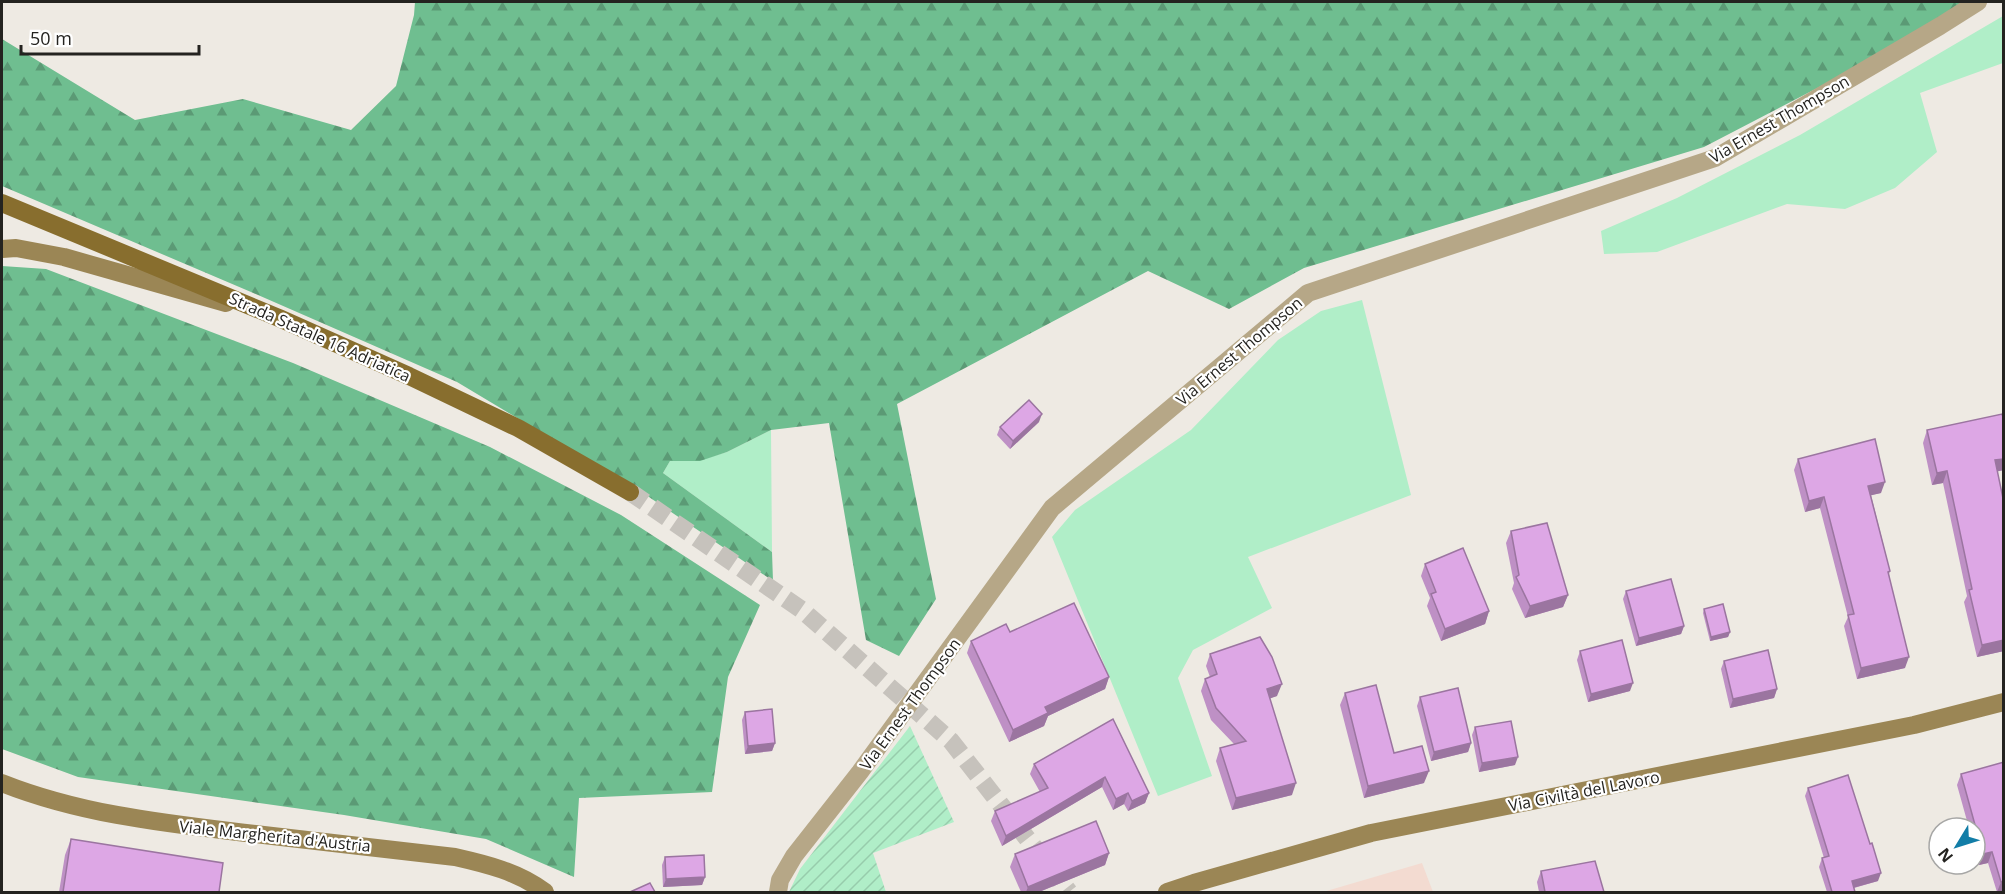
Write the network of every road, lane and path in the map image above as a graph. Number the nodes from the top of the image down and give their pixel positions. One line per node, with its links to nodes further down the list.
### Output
1 (1978, 2): 9 (street, Via Ernest Thompson)
2 (2, 203): 4 (main road, Strada Statale 16 Adriatica)
3 (2, 249): 4 (main road)
4 (279, 318): 5 (main road, Strada Statale 16 Adriatica)
5 (630, 492)
6 (2004, 702): 10 (main road, Via Civiltà del Lavoro)
7 (2, 783): 8 (main road, Viale Margherita d'Austria)
8 (545, 892)
9 (778, 892)
10 (1167, 892)

